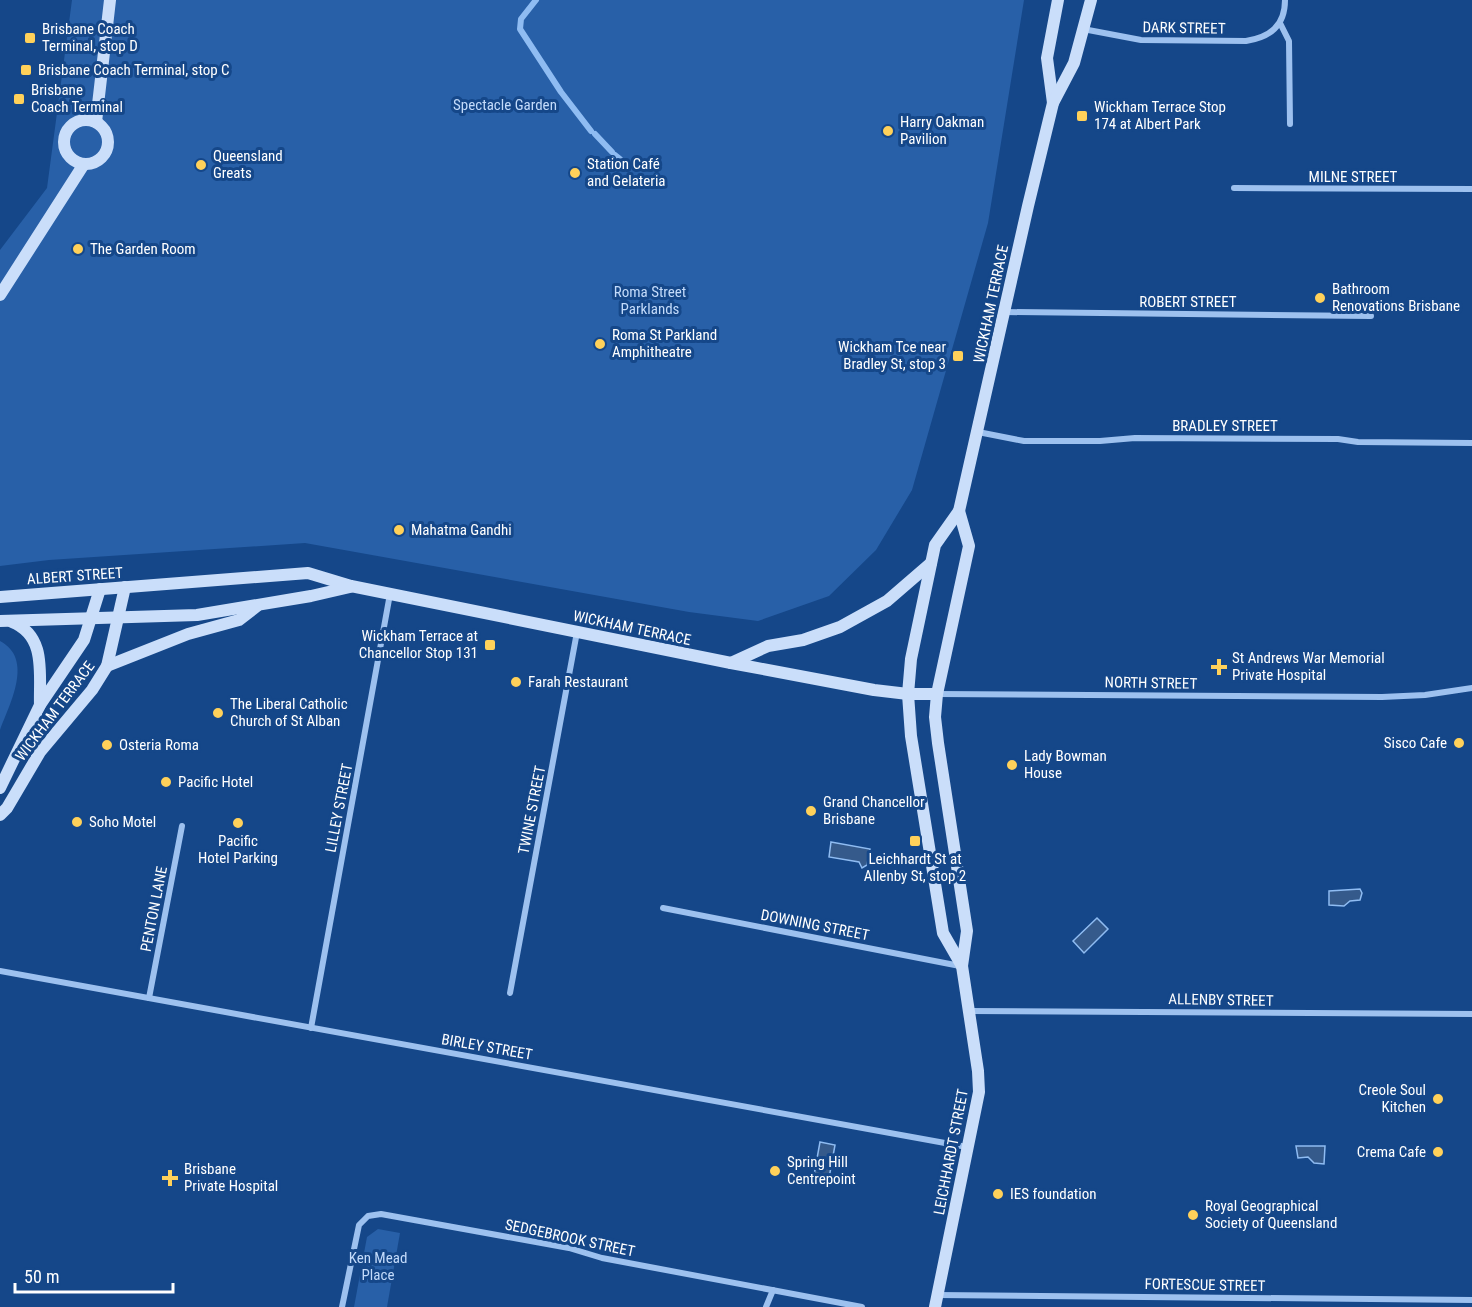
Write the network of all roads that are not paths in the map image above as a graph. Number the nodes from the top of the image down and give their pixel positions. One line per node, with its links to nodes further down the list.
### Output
1 (110, 0): 8 (street)
2 (1058, 0): 7 (street, WICKHAM TERRACE)
3 (1091, 0): 6 (street, WICKHAM TERRACE)
4 (1285, 0): 5 (street)
5 (1280, 23): 6 (street, DARK STREET); 9 (street)
6 (1083, 29): 7 (street, WICKHAM TERRACE)
7 (1053, 103): 14 (street, WICKHAM TERRACE)
8 (96, 122): 10 (street); 10 (street)
9 (1290, 124)
10 (84, 164): 13 (street)
11 (1234, 188): 12 (street, MILNE STREET)
12 (1472, 189)
13 (0, 295)
14 (1005, 312): 15 (street, ROBERT STREET); 16 (street, WICKHAM TERRACE)
15 (1371, 316)
16 (978, 432): 17 (street, BRADLEY STREET); 18 (street, WICKHAM TERRACE)
17 (1472, 443)
18 (959, 511): 19 (street, WICKHAM TERRACE); 35 (street, WICKHAM TERRACE)
19 (931, 563): 31 (street); 34 (street, WICKHAM TERRACE)
20 (152, 585): 21 (street, WICKHAM TERRACE); 22 (street, ALBERT STREET)
21 (351, 586): 24 (street, WICKHAM TERRACE); 26 (street, WICKHAM TERRACE)
22 (125, 587): 23 (street, ALBERT STREET); 27 (street, WICKHAM TERRACE)
23 (100, 589): 25 (street, ALBERT STREET); 28 (street, WICKHAM TERRACE)
24 (390, 593): 30 (street, WICKHAM TERRACE); 47 (street, LILLEY STREET)
25 (0, 597)
26 (258, 606): 27 (street, WICKHAM TERRACE); 32 (street)
27 (118, 618): 28 (street, WICKHAM TERRACE); 32 (street, WICKHAM TERRACE)
28 (91, 619): 29 (street); 36 (street, WICKHAM TERRACE)
29 (4, 621): 36 (street)
30 (577, 632): 31 (street, WICKHAM TERRACE); 43 (street, TWINE STREET)
31 (731, 663): 34 (street, WICKHAM TERRACE)
32 (107, 666): 38 (street, WICKHAM TERRACE)
33 (1472, 688): 35 (street, NORTH STREET)
34 (909, 694): 35 (street, WICKHAM TERRACE); 41 (street, LEICHHARDT STREET)
35 (937, 694): 41 (street, LEICHHARDT STREET)
36 (40, 705): 37 (street, WICKHAM TERRACE)
37 (0, 788)
38 (0, 815)
39 (182, 826): 44 (street, PENTON LANE)
40 (663, 908): 41 (street, DOWNING STREET)
41 (962, 966): 45 (street, LEICHHARDT STREET)
42 (0, 971): 44 (street, BIRLEY STREET)
43 (510, 993)
44 (149, 998): 47 (street, BIRLEY STREET)
45 (969, 1011): 46 (street, ALLENBY STREET); 48 (street, LEICHHARDT STREET)
46 (1472, 1014)
47 (311, 1028): 48 (street, BIRLEY STREET)
48 (969, 1148): 51 (street, LEICHHARDT STREET)
49 (773, 1290): 52 (street, SEDGEBROOK STREET); 53 (street); 54 (street, SEDGEBROOK STREET)
50 (1472, 1300): 51 (street, FORTESCUE STREET)
51 (936, 1301)
52 (342, 1307)
53 (766, 1307)
54 (862, 1307)

